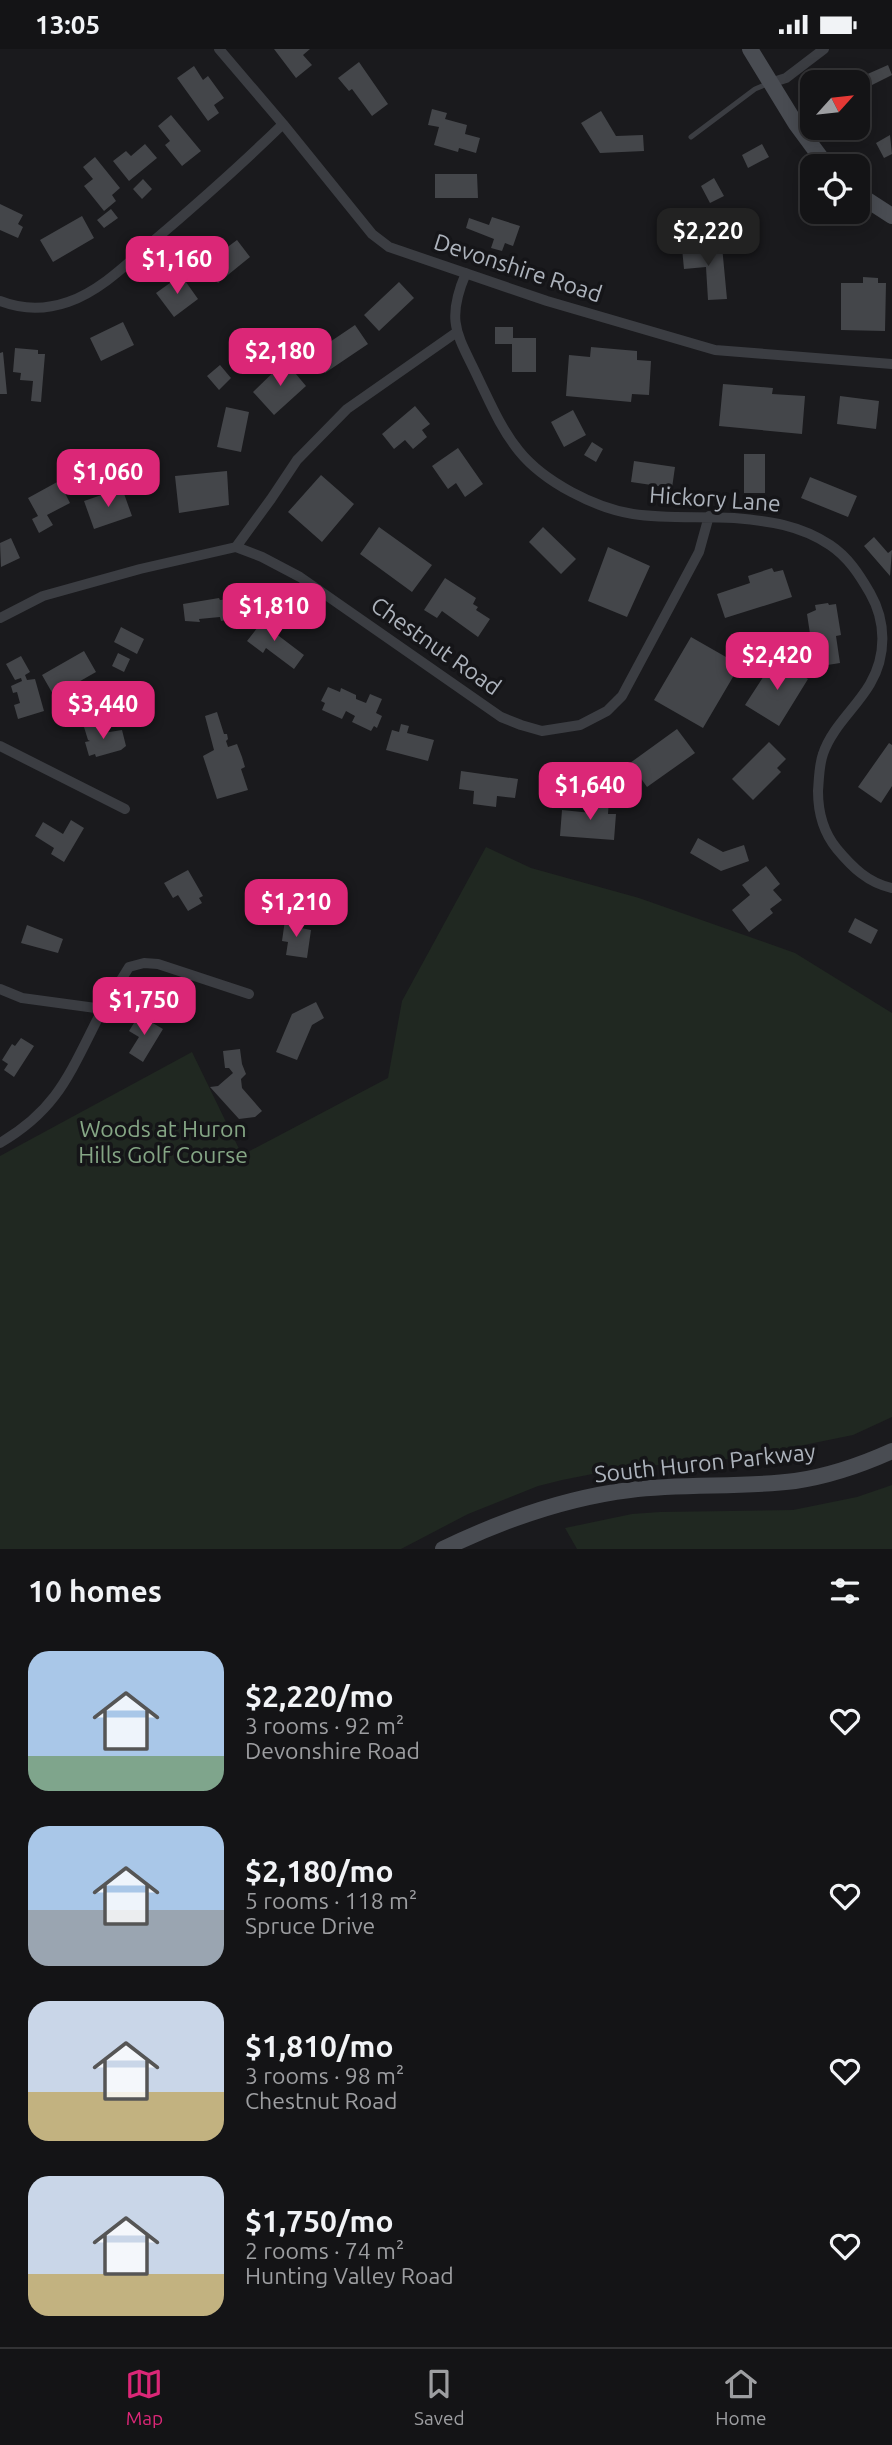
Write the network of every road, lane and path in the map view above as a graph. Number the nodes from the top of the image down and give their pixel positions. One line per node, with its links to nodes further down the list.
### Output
1 (219, 49): 5 (street, Devonshire Road)
2 (750, 49): 4 (main road)
3 (824, 49): 4 (street)
4 (770, 83): 6 (lane); 7 (main road)
5 (284, 124): 10 (street, Devonshire Road); 11 (street)
6 (691, 137)
7 (818, 154)
8 (870, 202): 9 (main road)
9 (892, 216)
10 (466, 273): 12 (street, Hickory Lane); 13 (street, Devonshire Road)
11 (0, 301)
12 (457, 333): 14 (street, Hickory Lane); 15 (street)
13 (892, 363)
14 (709, 516): 15 (street, Chestnut Road); 19 (street, Hickory Lane)
15 (236, 547): 16 (street)
16 (0, 618)
17 (0, 746): 18 (street)
18 (125, 809)
19 (892, 888)
20 (0, 989): 22 (street)
21 (249, 994): 22 (street)
22 (103, 1009): 23 (street)
23 (0, 1143)
24 (892, 1451): 25 (main road, South Huron Parkway)
25 (443, 1549)

